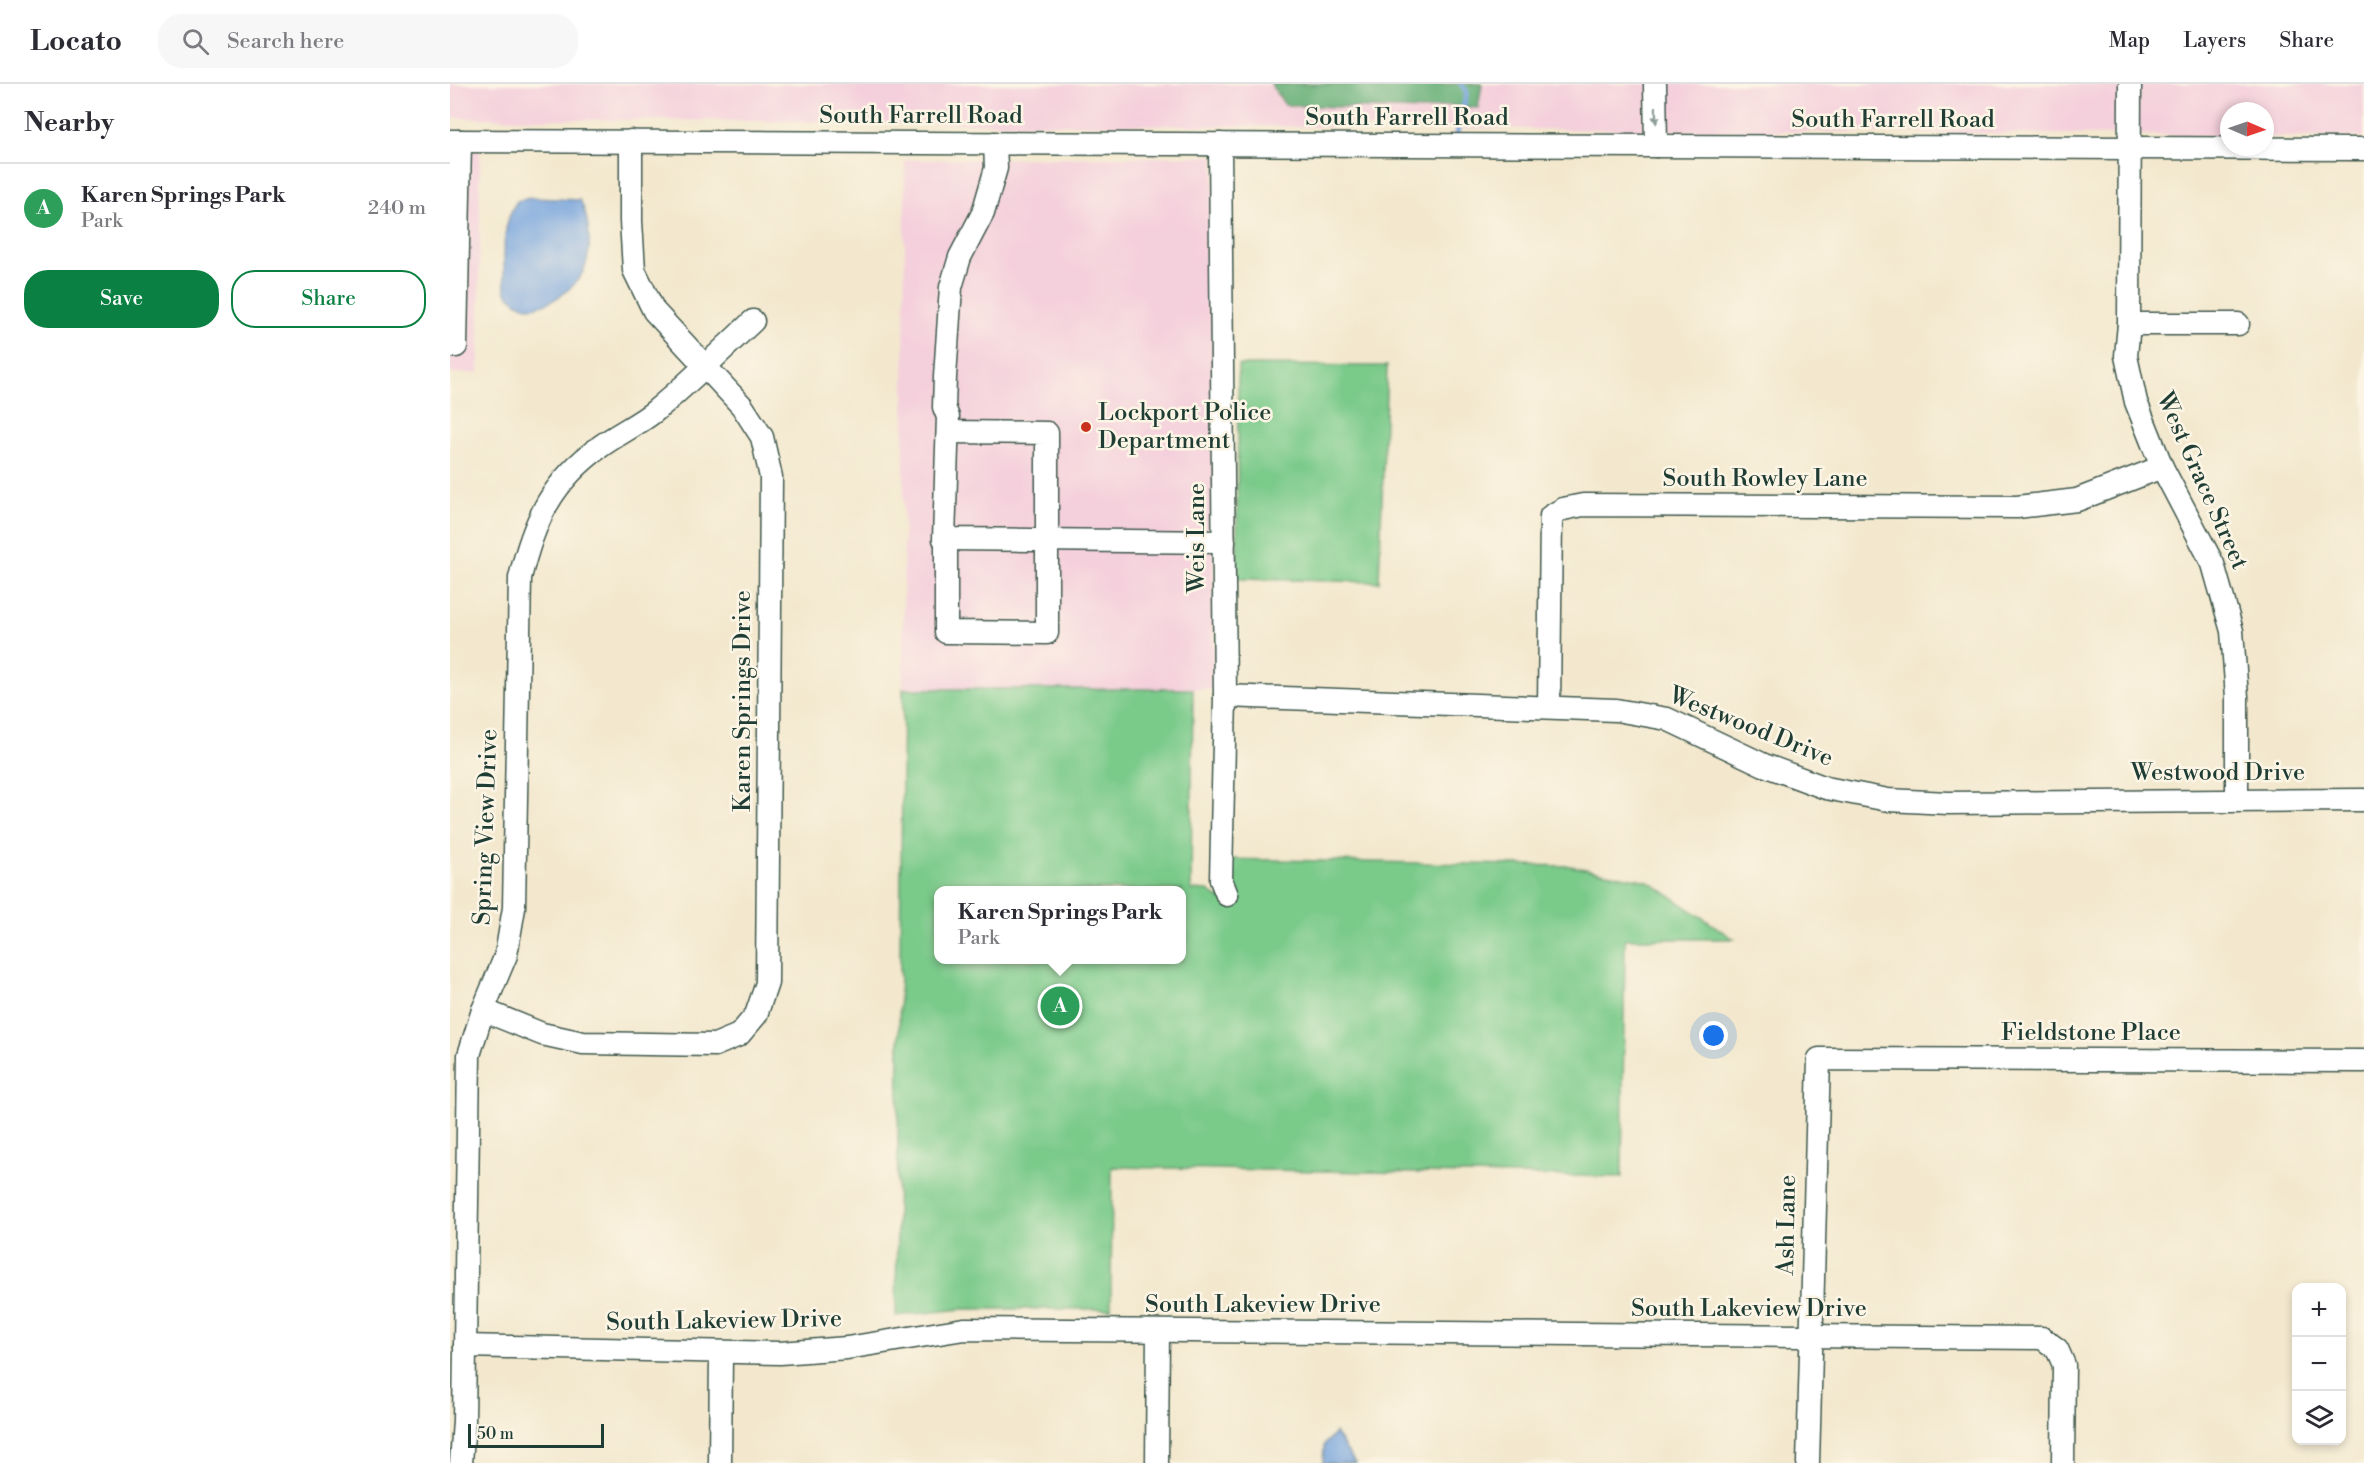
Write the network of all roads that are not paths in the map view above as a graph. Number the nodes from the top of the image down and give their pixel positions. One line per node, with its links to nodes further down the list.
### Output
1 (1655, 84): 7 (street, one-way to 7)
2 (2130, 84): 8 (street, West Grace Street)
3 (455, 141): 4 (street, South Farrell Road); 10 (street)
4 (631, 141): 5 (street, South Farrell Road); 15 (street, Karen Springs Drive)
5 (995, 143): 6 (street, South Farrell Road); 16 (street)
6 (1220, 144): 7 (street, South Farrell Road); 20 (street, Weis Lane)
7 (1656, 146): 8 (street, South Farrell Road)
8 (2130, 148): 9 (street, South Farrell Road); 12 (street, West Grace Street)
9 (2364, 149)
10 (454, 215): 14 (street)
11 (753, 321): 15 (street, Spring View Drive)
12 (2129, 324): 13 (street); 17 (street, West Grace Street)
13 (2238, 324)
14 (450, 346)
15 (706, 364): 26 (street, Spring View Drive); 26 (street, Karen Springs Drive)
16 (948, 424): 18 (street); 19 (street)
17 (2163, 466): 22 (street, South Rowley Lane); 23 (street, West Grace Street)
18 (946, 539): 19 (street); 19 (street)
19 (1046, 540): 20 (street)
20 (1224, 542): 21 (street, Weis Lane)
21 (1225, 696): 22 (street, Westwood Drive); 25 (street, Weis Lane)
22 (1549, 706): 23 (street, Westwood Drive)
23 (2237, 799): 24 (street, Westwood Drive)
24 (2364, 800)
25 (1227, 894)
26 (483, 1010): 31 (street, Spring View Drive)
27 (1819, 1059): 28 (street, Fieldstone Place); 30 (street, Ash Lane)
28 (2364, 1061)
29 (1158, 1331): 30 (street, South Lakeview Drive); 32 (street, South Lakeview Drive); 35 (street)
30 (1811, 1337): 36 (street, Ash Lane); 37 (street, South Lakeview Drive)
31 (465, 1346): 32 (street, South Lakeview Drive); 33 (street, Spring View Drive)
32 (722, 1353): 34 (street)
33 (461, 1463)
34 (720, 1463)
35 (1157, 1463)
36 (1808, 1463)
37 (2063, 1463)

